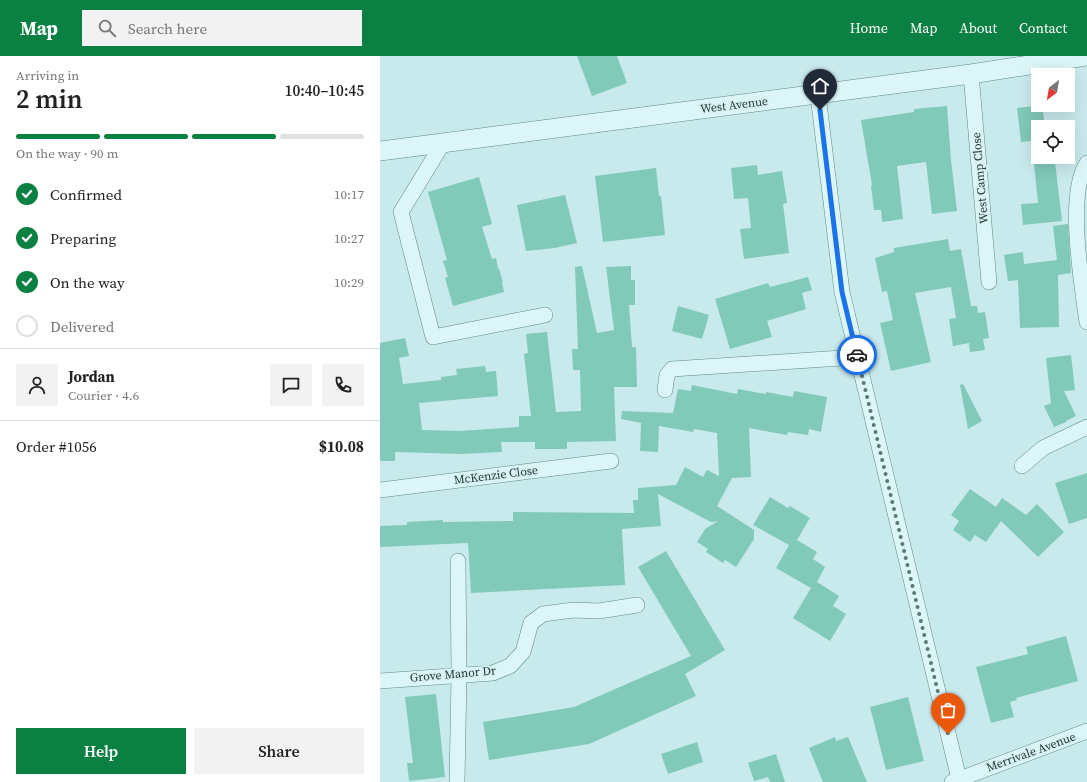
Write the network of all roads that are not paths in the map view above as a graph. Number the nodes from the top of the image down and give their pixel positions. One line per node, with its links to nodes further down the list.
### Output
1 (1087, 56): 2 (street, West Avenue)
2 (971, 74): 3 (street, West Avenue); 7 (street, West Camp Close)
3 (818, 94): 4 (street, West Avenue); 10 (street)
4 (442, 143): 5 (street, West Avenue); 8 (street)
5 (380, 151)
6 (1087, 163): 9 (street)
7 (989, 282)
8 (545, 315)
9 (1087, 322)
10 (857, 357): 11 (street); 21 (street)
11 (665, 390)
12 (1087, 427): 14 (street)
13 (611, 460): 15 (street, McKenzie Close)
14 (1022, 466)
15 (380, 490)
16 (458, 561): 18 (street)
17 (637, 605): 18 (street, Grove Manor Dr)
18 (459, 676): 19 (street, Grove Manor Dr); 22 (street)
19 (380, 680)
20 (1087, 731): 21 (street, Merrivale Avenue)
21 (956, 781)
22 (457, 782)

